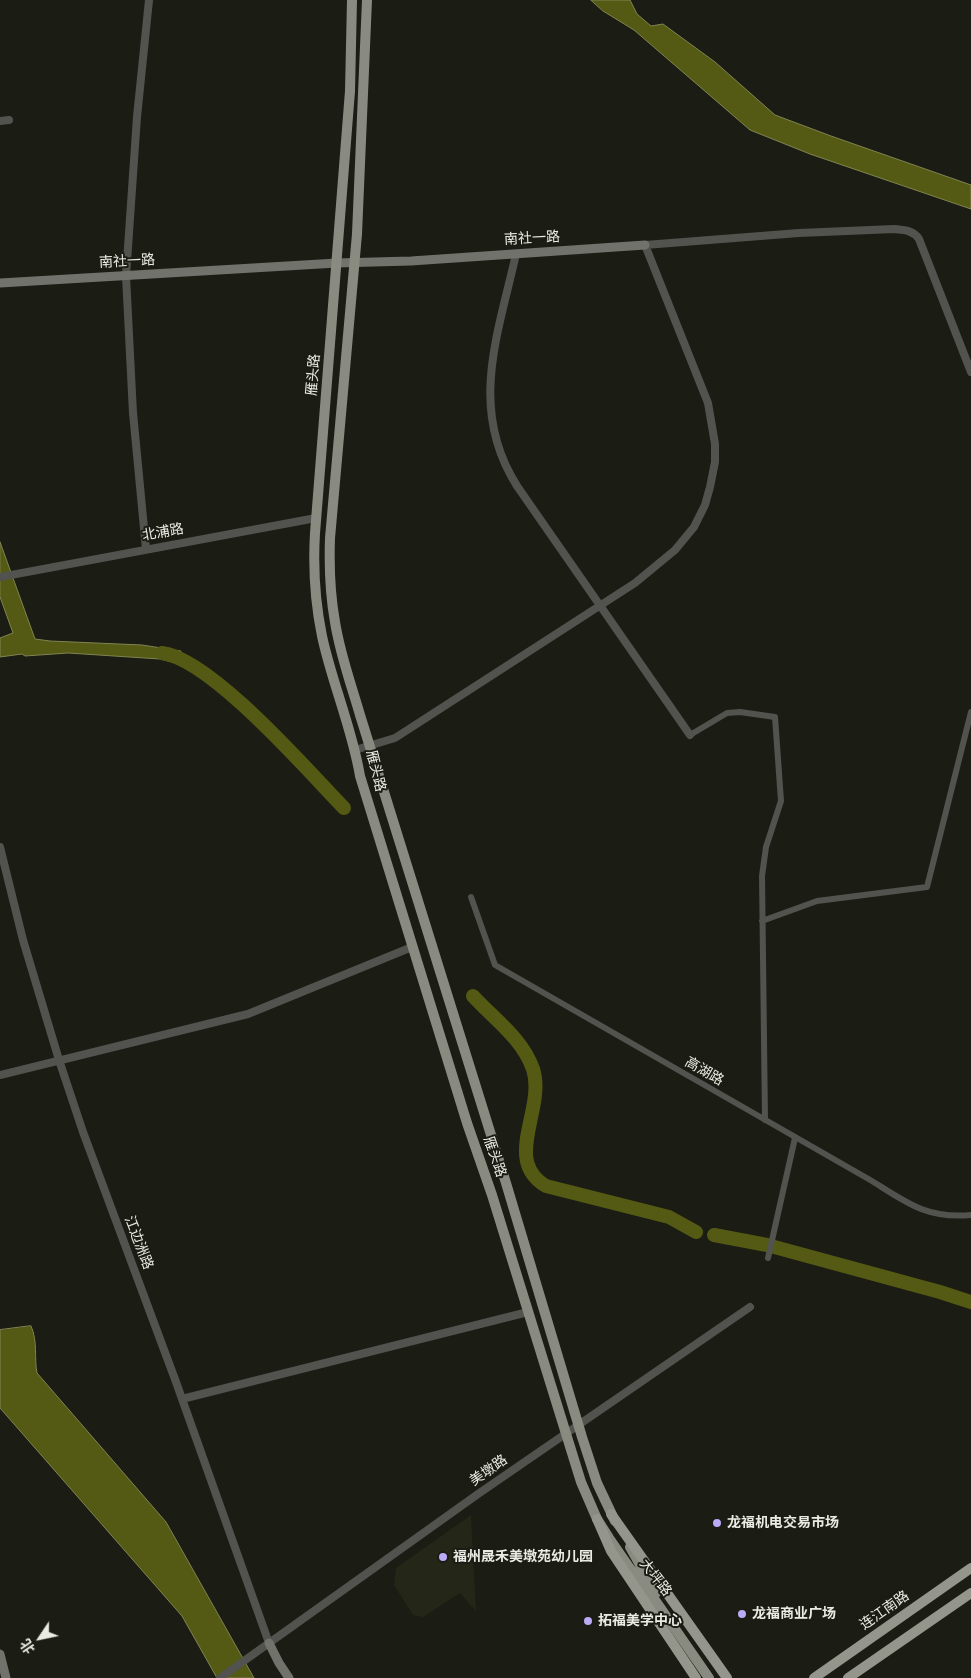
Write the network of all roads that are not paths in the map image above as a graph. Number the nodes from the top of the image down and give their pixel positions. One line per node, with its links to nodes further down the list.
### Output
1 (149, 0): 10 (street)
2 (352, 0): 8 (main road, 雁头路)
3 (367, 0): 9 (main road, 雁头路)
4 (0, 120): 5 (street)
5 (9, 120)
6 (645, 244): 7 (main road, 南社一路); 12 (street, 南社一路); 16 (street)
7 (516, 254): 9 (main road, 南社一路); 16 (street)
8 (337, 263): 9 (main road, 南社一路); 10 (main road, 南社一路); 13 (main road, 雁头路)
9 (354, 263): 19 (main road, 雁头路)
10 (126, 276): 11 (main road, 南社一路); 14 (street)
11 (0, 282)
12 (971, 372)
13 (316, 518): 14 (street, 北浦路); 20 (main road, 雁头路)
14 (146, 549): 15 (street, 北浦路)
15 (0, 577)
16 (601, 606): 18 (street); 19 (street)
17 (971, 712): 23 (street)
18 (690, 735): 23 (street)
19 (369, 746): 20 (street); 34 (main road, 雁头路)
20 (356, 750): 24 (main road, 雁头路)
21 (0, 847): 25 (street, 江边洲路)
22 (471, 897): 27 (street, 高湖路)
23 (762, 921): 27 (street)
24 (412, 947): 25 (street); 32 (main road, 雁头路)
25 (59, 1060): 26 (street); 33 (street, 江边洲路)
26 (0, 1075)
27 (764, 1120): 28 (street, 高湖路)
28 (795, 1138): 29 (street, 高湖路); 30 (street)
29 (971, 1215)
30 (768, 1258)
31 (750, 1307): 34 (street, 美墩路)
32 (528, 1312): 33 (street); 35 (main road, 雁头路)
33 (182, 1399): 40 (street, 江边洲路)
34 (578, 1424): 35 (street, 美墩路); 36 (main road, 雁头路)
35 (565, 1433): 37 (main road, 雁头路); 40 (street, 美墩路)
36 (611, 1514): 47 (main road, 大坪路); 48 (highway)
37 (597, 1519): 45 (highway); 46 (main road, 大坪路)
38 (971, 1566): 49 (highway, 连江南路)
39 (971, 1593): 50 (highway)
40 (269, 1643): 43 (street, 美墩路); 44 (main road)
41 (0, 1654): 42 (main road)
42 (6, 1678)
43 (220, 1678)
44 (289, 1678)
45 (696, 1678)
46 (709, 1678)
47 (714, 1678)
48 (727, 1678)
49 (814, 1678)
50 (848, 1678)

